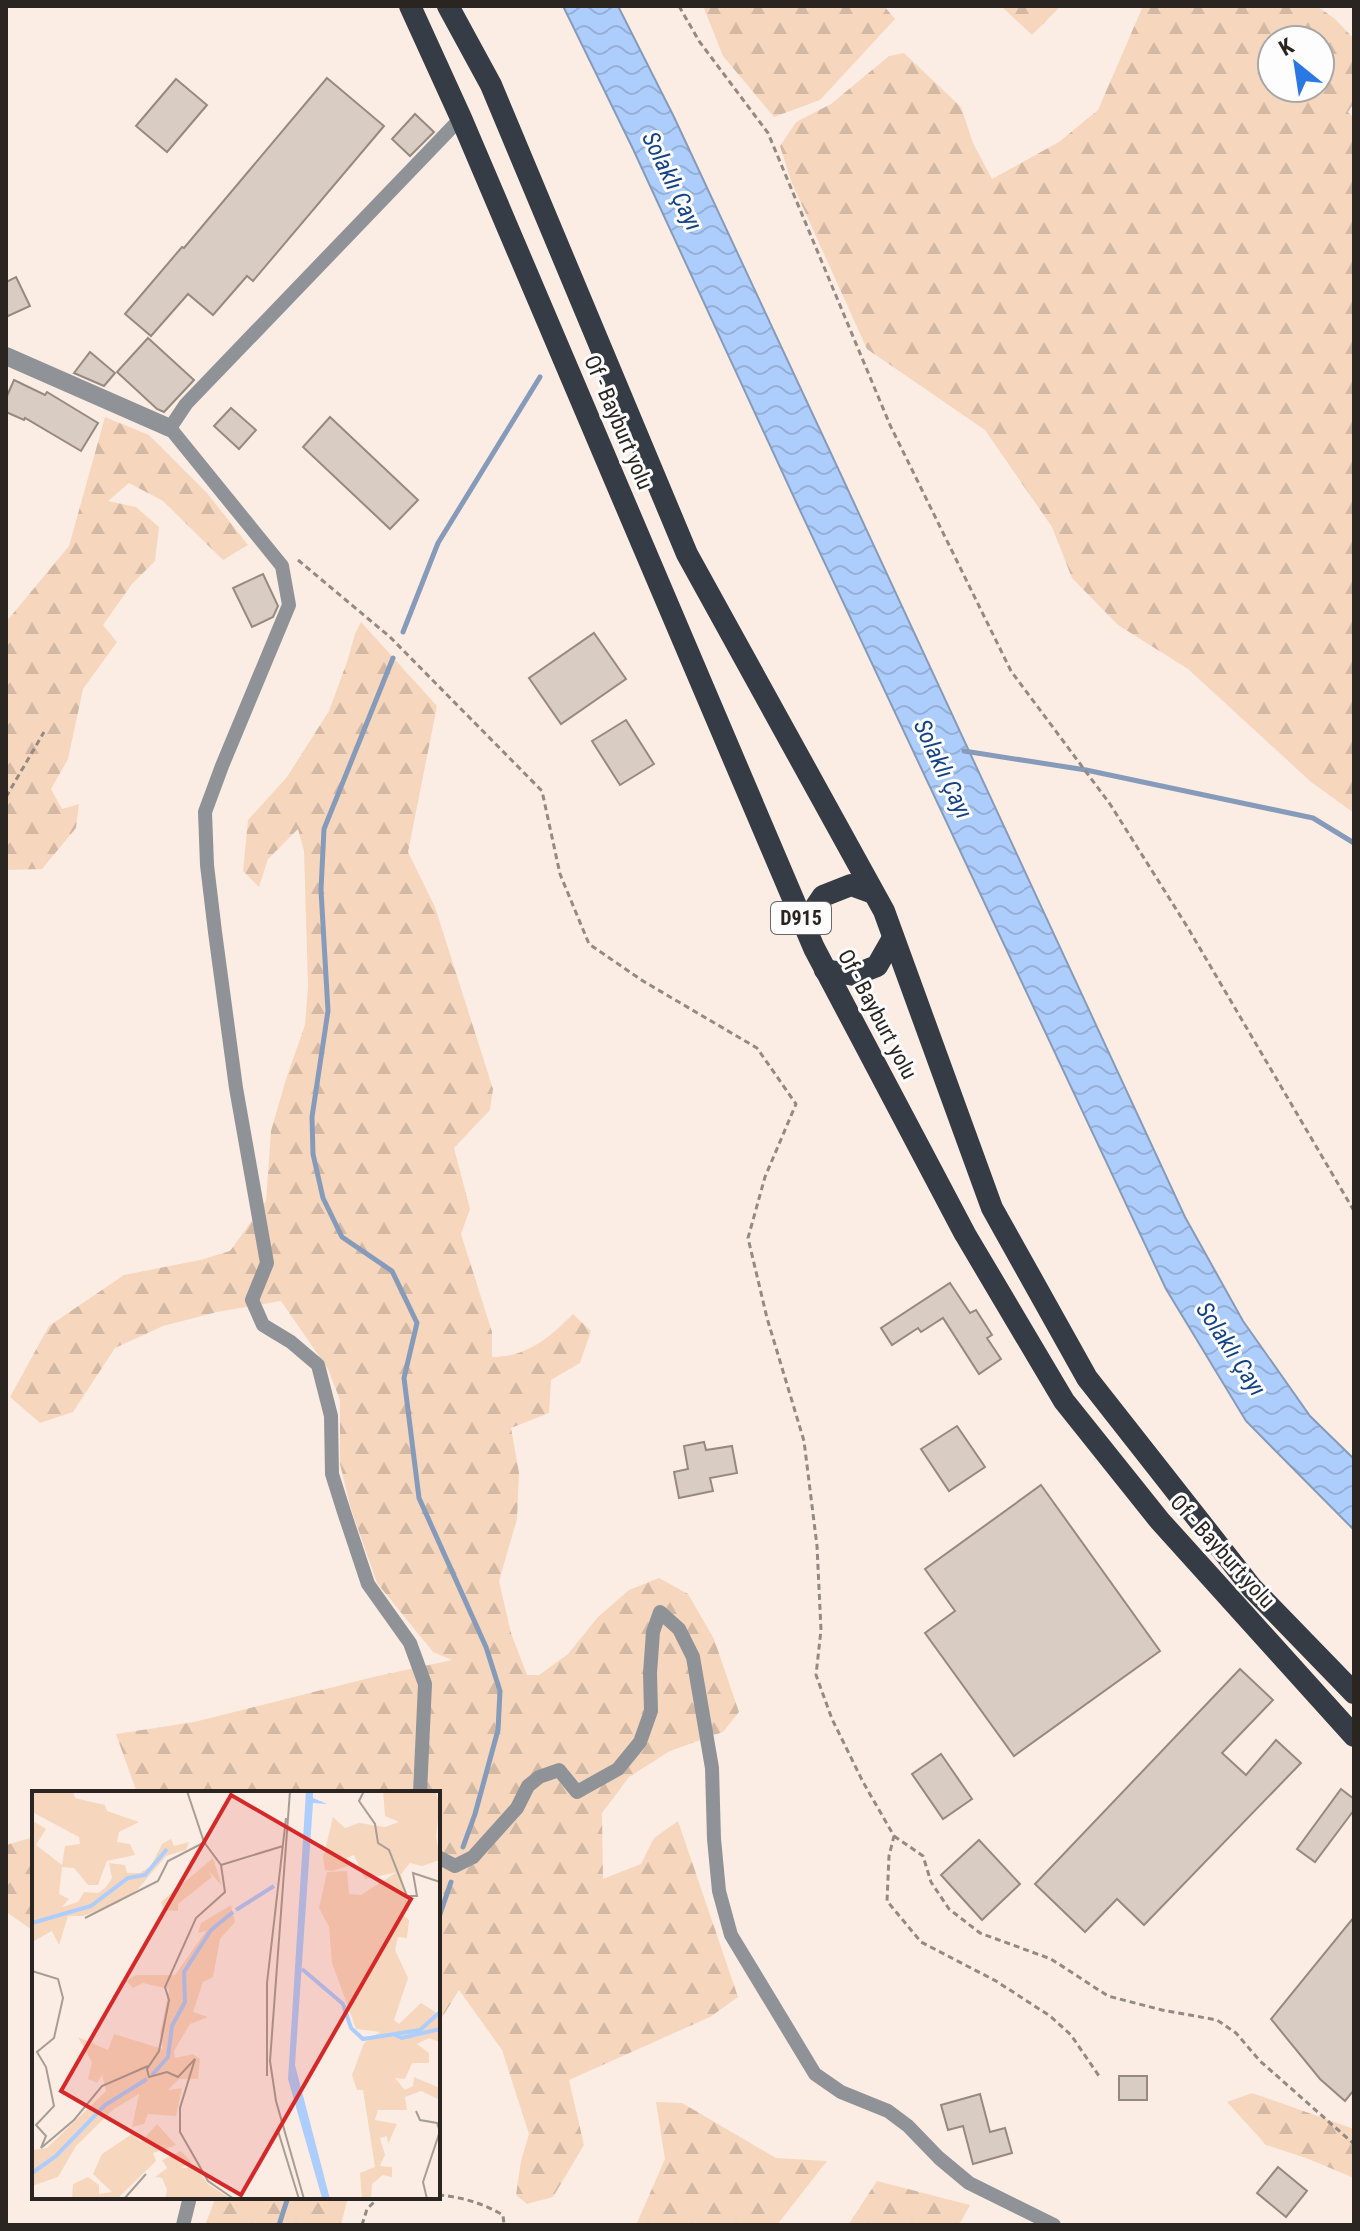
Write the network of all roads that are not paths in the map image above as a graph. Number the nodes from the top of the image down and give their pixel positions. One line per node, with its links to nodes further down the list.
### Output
1 (410, 6): 3 (highway, Of - Bayburt yolu / D915)
2 (448, 6): 6 (highway, Of - Bayburt yolu)
3 (461, 118): 5 (street); 7 (highway, Of - Bayburt yolu / D915)
4 (6, 356): 5 (street)
5 (170, 428): 12 (street)
6 (873, 893): 7 (highway); 8 (highway, Of - Bayburt yolu)
7 (804, 924): 9 (highway, Of - Bayburt yolu / D915)
8 (893, 938): 9 (highway); 10 (highway, Of - Bayburt yolu)
9 (825, 970): 11 (highway, Of - Bayburt yolu / D915)
10 (1354, 1693)
11 (1354, 1736)
12 (420, 1791)
13 (440, 1858): 16 (street)
14 (190, 2199): 15 (street)
15 (183, 2225)
16 (1054, 2225)

